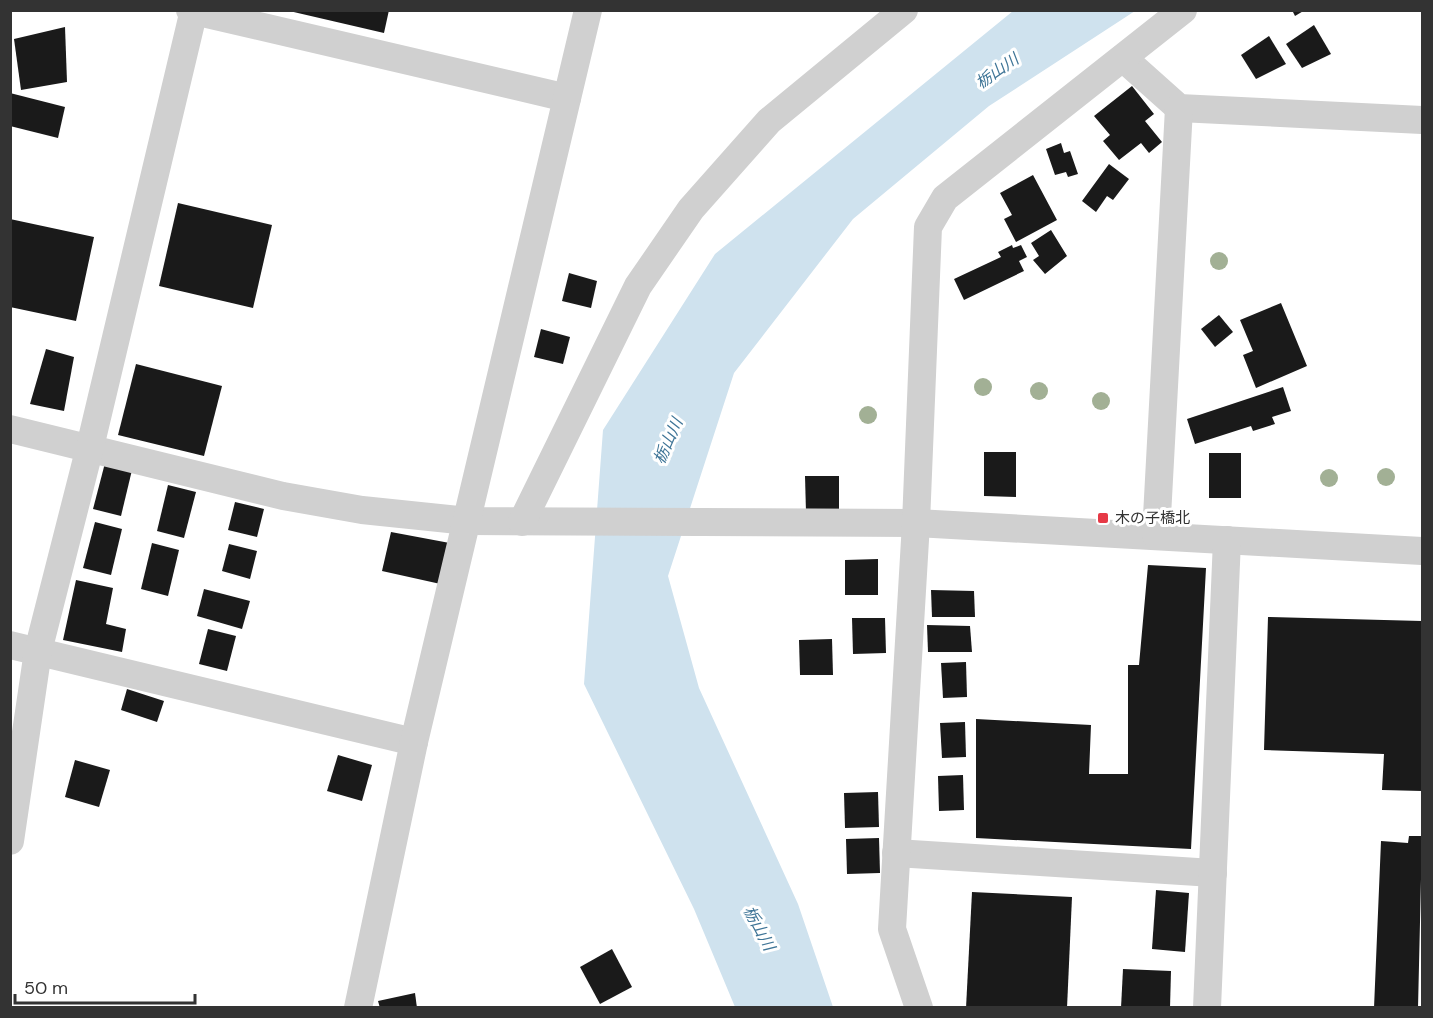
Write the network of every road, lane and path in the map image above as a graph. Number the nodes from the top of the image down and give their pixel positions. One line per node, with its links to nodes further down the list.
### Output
1 (588, 10): 6 (street)
2 (904, 10): 12 (street)
3 (1183, 10): 5 (street)
4 (193, 11): 6 (street); 10 (street)
5 (1123, 58): 7 (street); 13 (street)
6 (567, 98): 11 (street)
7 (1179, 108): 8 (street); 14 (street)
8 (1422, 120)
9 (10, 429): 10 (street)
10 (90, 447): 11 (street); 18 (street)
11 (468, 521): 12 (street); 19 (street)
12 (522, 522): 13 (street)
13 (916, 523): 14 (street); 21 (street)
14 (1156, 535): 15 (street)
15 (1227, 540): 16 (street); 22 (street)
16 (1422, 551)
17 (10, 645): 18 (street)
18 (38, 651): 19 (street); 20 (street)
19 (414, 742): 23 (street)
20 (10, 841)
21 (896, 853): 22 (street); 24 (street)
22 (1213, 873): 25 (street)
23 (358, 1008)
24 (919, 1008)
25 (1207, 1008)

